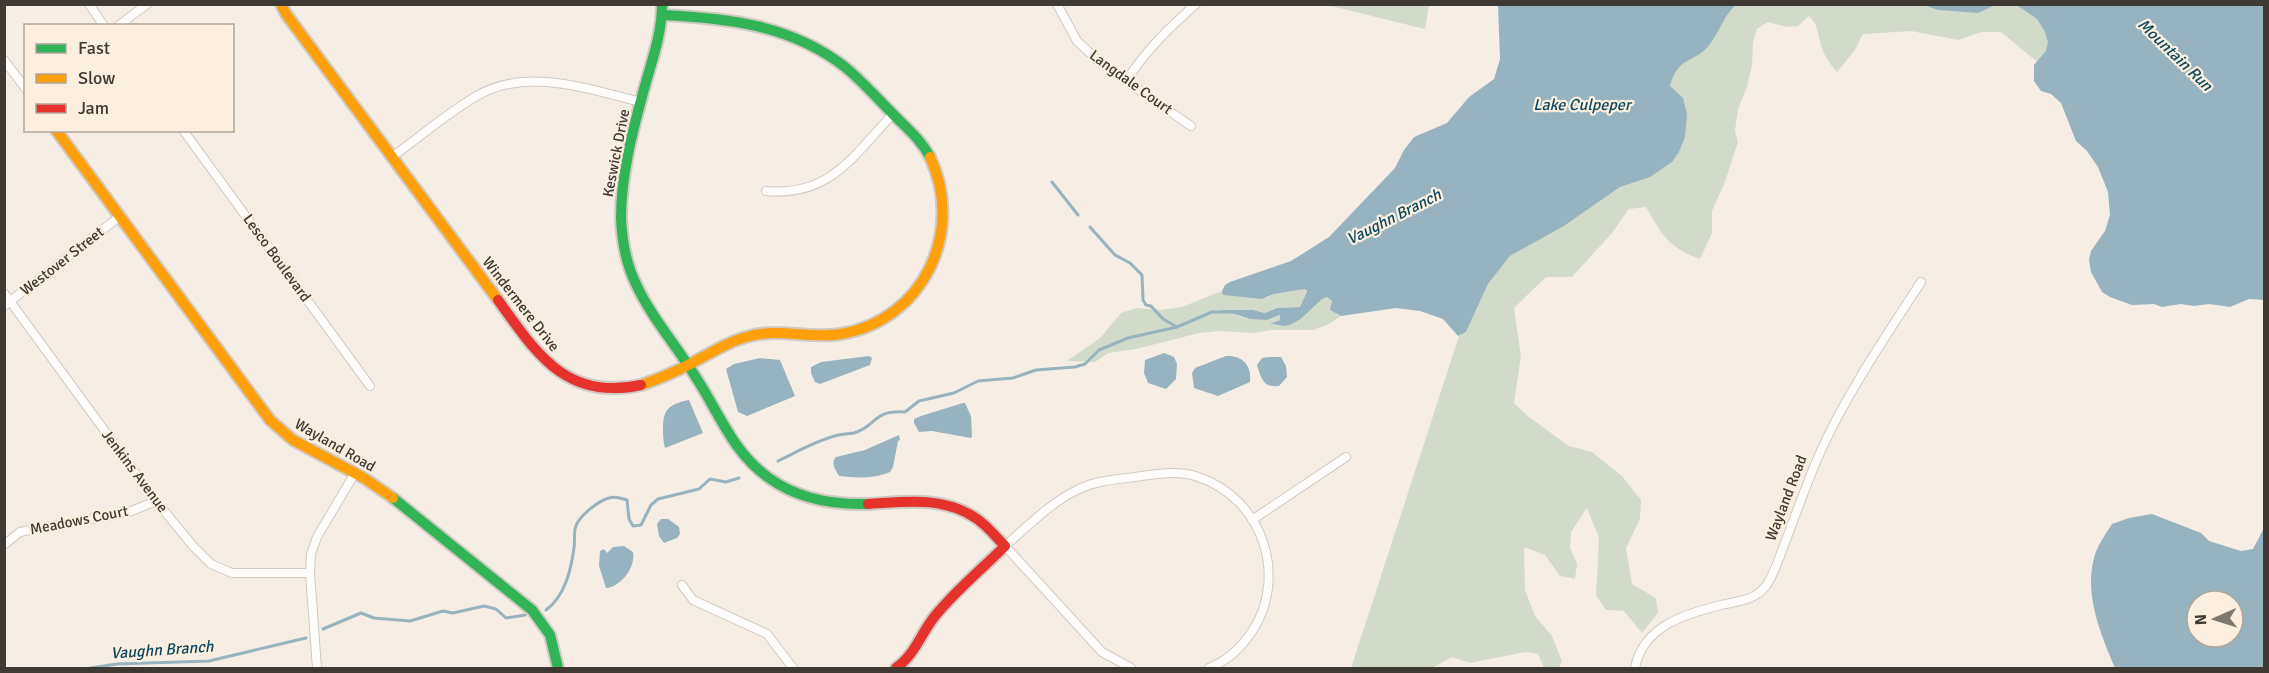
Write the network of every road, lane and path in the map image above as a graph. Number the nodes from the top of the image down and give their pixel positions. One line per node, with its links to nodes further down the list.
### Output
1 (89, 4): 7 (street)
2 (147, 4): 8 (street)
3 (281, 4): 17 (street, Windermere Drive)
4 (1057, 4): 10 (street, Langdale Court)
5 (1196, 4): 10 (street)
6 (662, 10): 12 (street, Keswick Drive); 13 (street, Windermere Drive)
7 (103, 24)
8 (121, 24)
9 (4, 60): 11 (street)
10 (1127, 80): 14 (street, Langdale Court)
11 (24, 86)
12 (641, 102): 17 (street); 23 (street, Keswick Drive)
13 (894, 114): 18 (street); 23 (street, Windermere Drive)
14 (1191, 126)
15 (57, 132): 19 (street, Wayland Road)
16 (184, 132): 24 (street, Lesco Boulevard)
17 (393, 156): 23 (street, Windermere Drive)
18 (766, 191)
19 (119, 217): 22 (street, Westover Street); 26 (street, Wayland Road)
20 (1921, 282): 39 (street, Wayland Road)
21 (4, 293): 22 (street, Jenkins Avenue)
22 (8, 303): 27 (street, Jenkins Avenue)
23 (689, 364): 30 (street, Keswick Drive)
24 (370, 386)
25 (1346, 457): 28 (street)
26 (355, 473): 31 (street); 34 (street, Wayland Road)
27 (156, 501): 29 (street, Meadows Court); 31 (street, Jenkins Avenue)
28 (1252, 520): 30 (street); 38 (street)
29 (5, 544)
30 (1005, 546): 36 (street); 37 (street)
31 (310, 573): 33 (street)
32 (682, 585): 35 (street)
33 (317, 669)
34 (558, 669)
35 (793, 669)
36 (896, 669)
37 (1131, 669)
38 (1209, 669)
39 (1635, 669)

